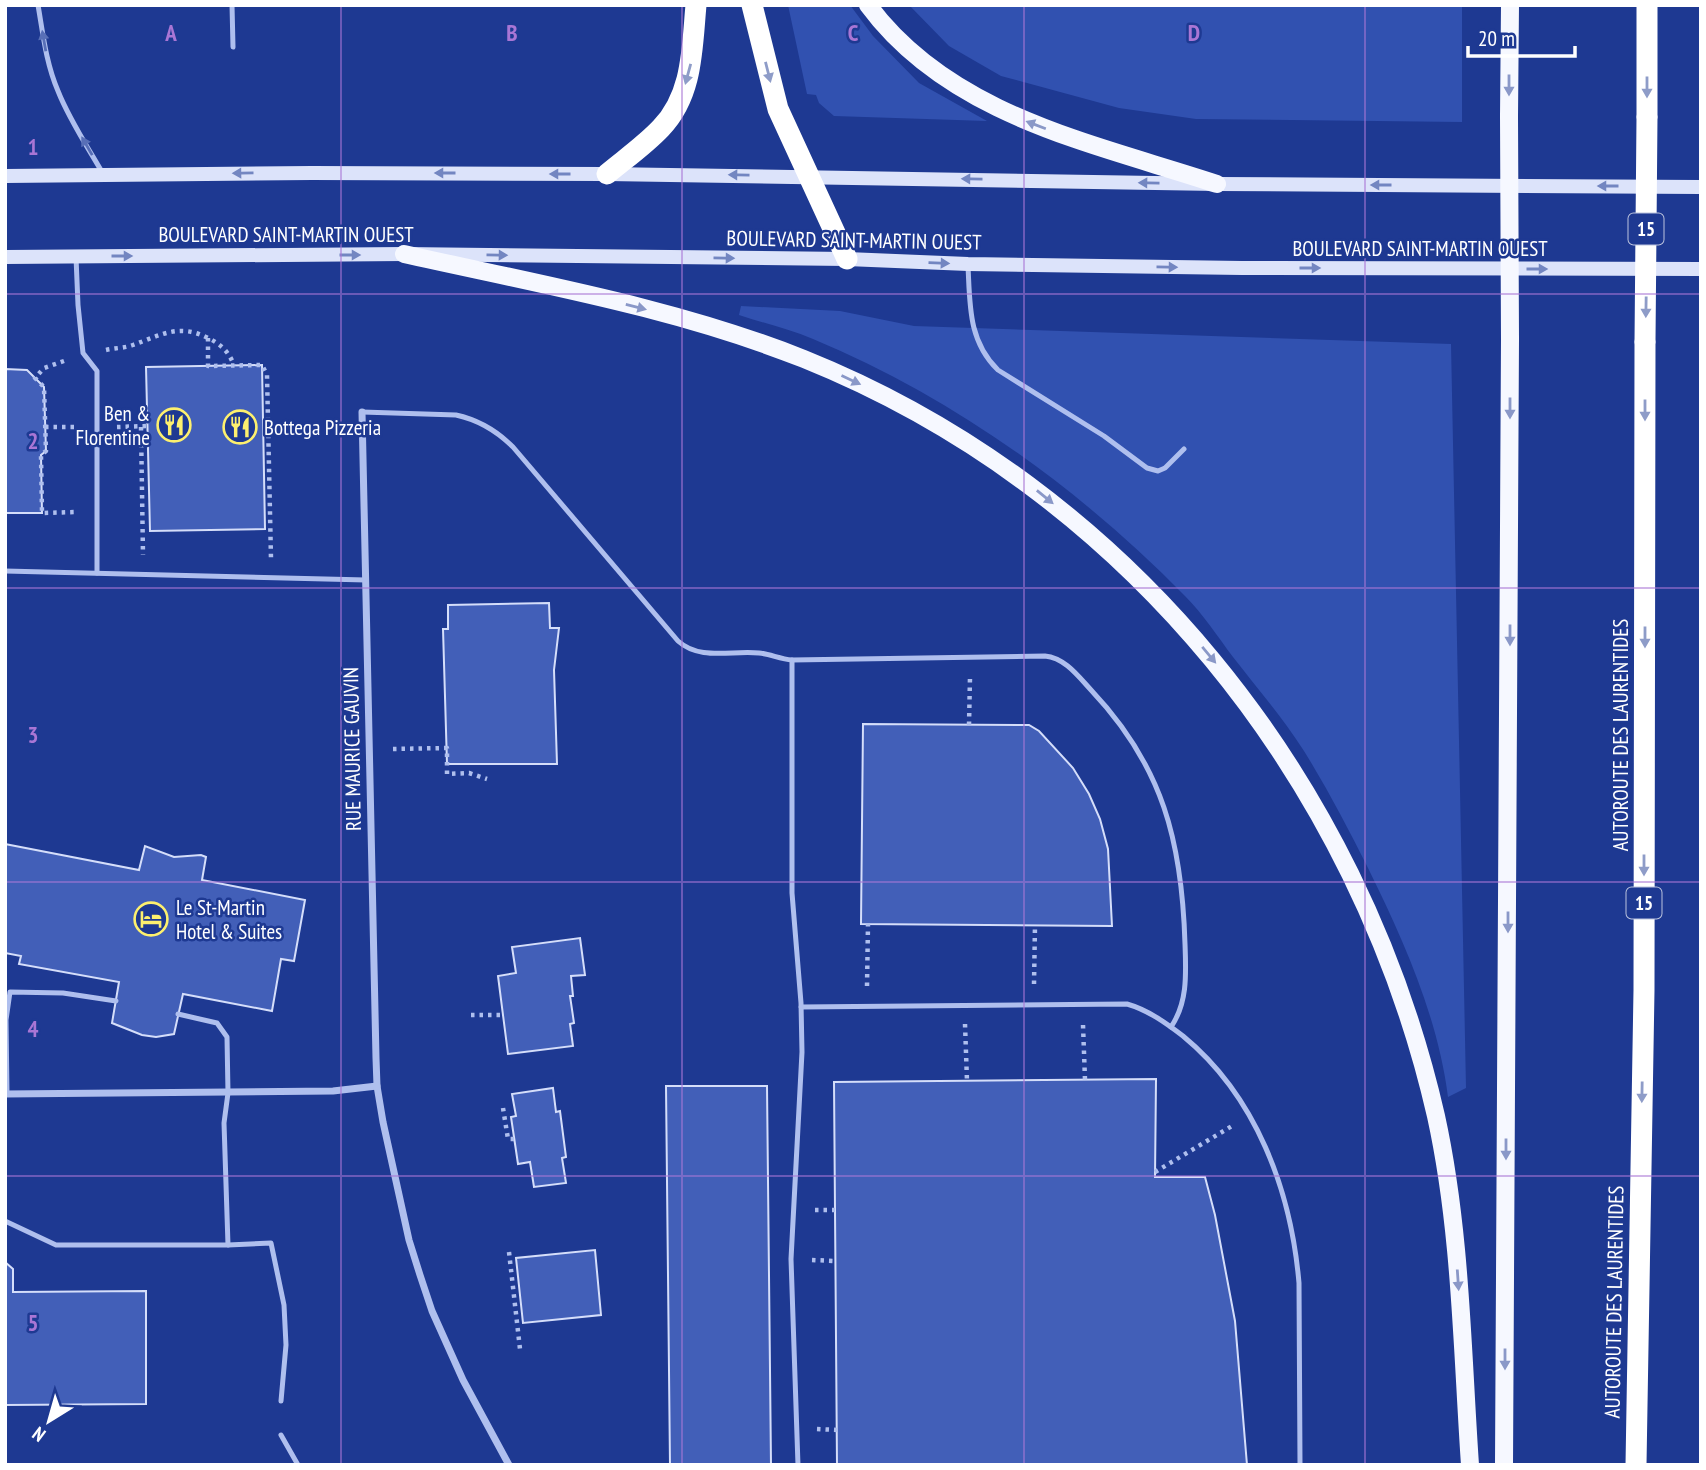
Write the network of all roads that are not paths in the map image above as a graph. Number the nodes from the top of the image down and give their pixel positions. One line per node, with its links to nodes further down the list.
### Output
1 (38, 5): 10 (lane, one-way to 1)
2 (232, 5): 8 (lane)
3 (696, 5): 9 (highway, one-way to 9)
4 (752, 5): 12 (highway, one-way to 12)
5 (868, 5): 13 (main road, one-way to 5)
6 (1510, 5): 44 (main road, one-way to 44, bridge)
7 (1647, 5): 45 (highway, AUTOROUTE DES LAURENTIDES / 15, one-way to 45, bridge)
8 (233, 47)
9 (607, 174): 10 (main road, one-way to 10); 12 (main road, one-way to 9)
10 (104, 175): 11 (main road)
11 (5, 176)
12 (807, 176): 13 (main road, one-way to 12); 18 (highway)
13 (1217, 184): 14 (main road, one-way to 13)
14 (1701, 187)
15 (404, 254): 17 (main road, BOULEVARD SAINT-MARTIN OUEST, one-way to 15); 18 (main road, BOULEVARD SAINT-MARTIN OUEST, one-way to 18); 43 (main road, one-way to 43)
16 (5, 257): 17 (main road, BOULEVARD SAINT-MARTIN OUEST)
17 (76, 257): 24 (lane)
18 (847, 259): 19 (main road, BOULEVARD SAINT-MARTIN OUEST, one-way to 19)
19 (968, 264): 20 (main road, BOULEVARD SAINT-MARTIN OUEST, one-way to 20); 22 (lane)
20 (1701, 269)
21 (362, 412): 25 (street, RUE MAURICE GAUVIN); 26 (lane)
22 (1184, 449)
23 (5, 571): 24 (lane)
24 (97, 573): 25 (lane)
25 (366, 580): 32 (street, RUE MAURICE GAUVIN)
26 (792, 660): 29 (lane); 31 (lane)
27 (8, 992): 28 (lane); 34 (lane)
28 (116, 1001)
29 (801, 1007): 31 (lane); 41 (lane)
30 (178, 1014): 33 (lane)
31 (1171, 1027): 42 (lane)
32 (377, 1086): 33 (street); 40 (street, RUE MAURICE GAUVIN)
33 (228, 1093): 34 (street); 36 (lane)
34 (6, 1094)
35 (5, 1221): 36 (lane)
36 (228, 1245): 37 (lane)
37 (281, 1401)
38 (281, 1435): 39 (lane)
39 (298, 1465)
40 (509, 1465)
41 (798, 1465)
42 (1300, 1465)
43 (1470, 1465)
44 (1504, 1465)
45 (1636, 1465)

